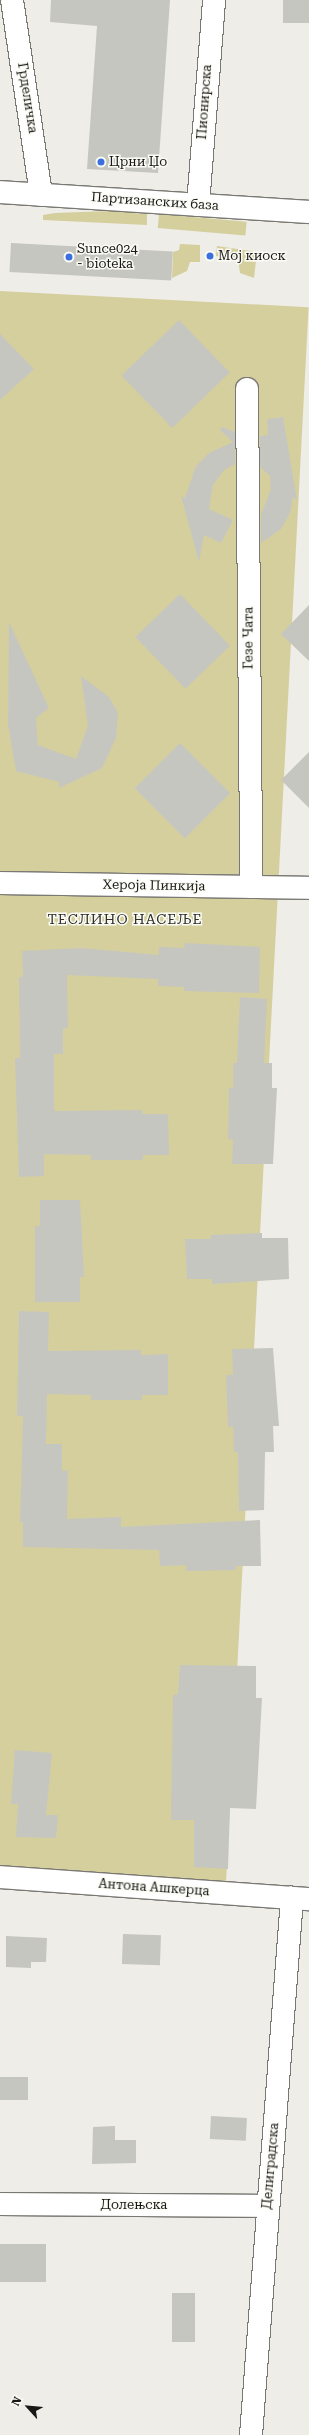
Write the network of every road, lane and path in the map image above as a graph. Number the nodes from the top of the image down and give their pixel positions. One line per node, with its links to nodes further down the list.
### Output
1 (12, 0): 4 (street, Грделичка)
2 (214, 0): 5 (street, Пионирска)
3 (0, 192): 4 (street, Партизанских база)
4 (41, 195): 5 (street, Партизанских база)
5 (198, 205): 6 (street, Партизанских база)
6 (309, 212)
7 (248, 389): 9 (street, Гезе Чата)
8 (0, 884): 9 (street, Хероја Пинкија)
9 (251, 887): 10 (street, Хероја Пинкија)
10 (309, 888)
11 (0, 1877): 12 (street, Антона Ашкерца)
12 (301, 1898): 14 (street, Делиградска)
13 (0, 2204): 14 (street, Долењска)
14 (267, 2206): 15 (street, Делиградска)
15 (251, 2435)

